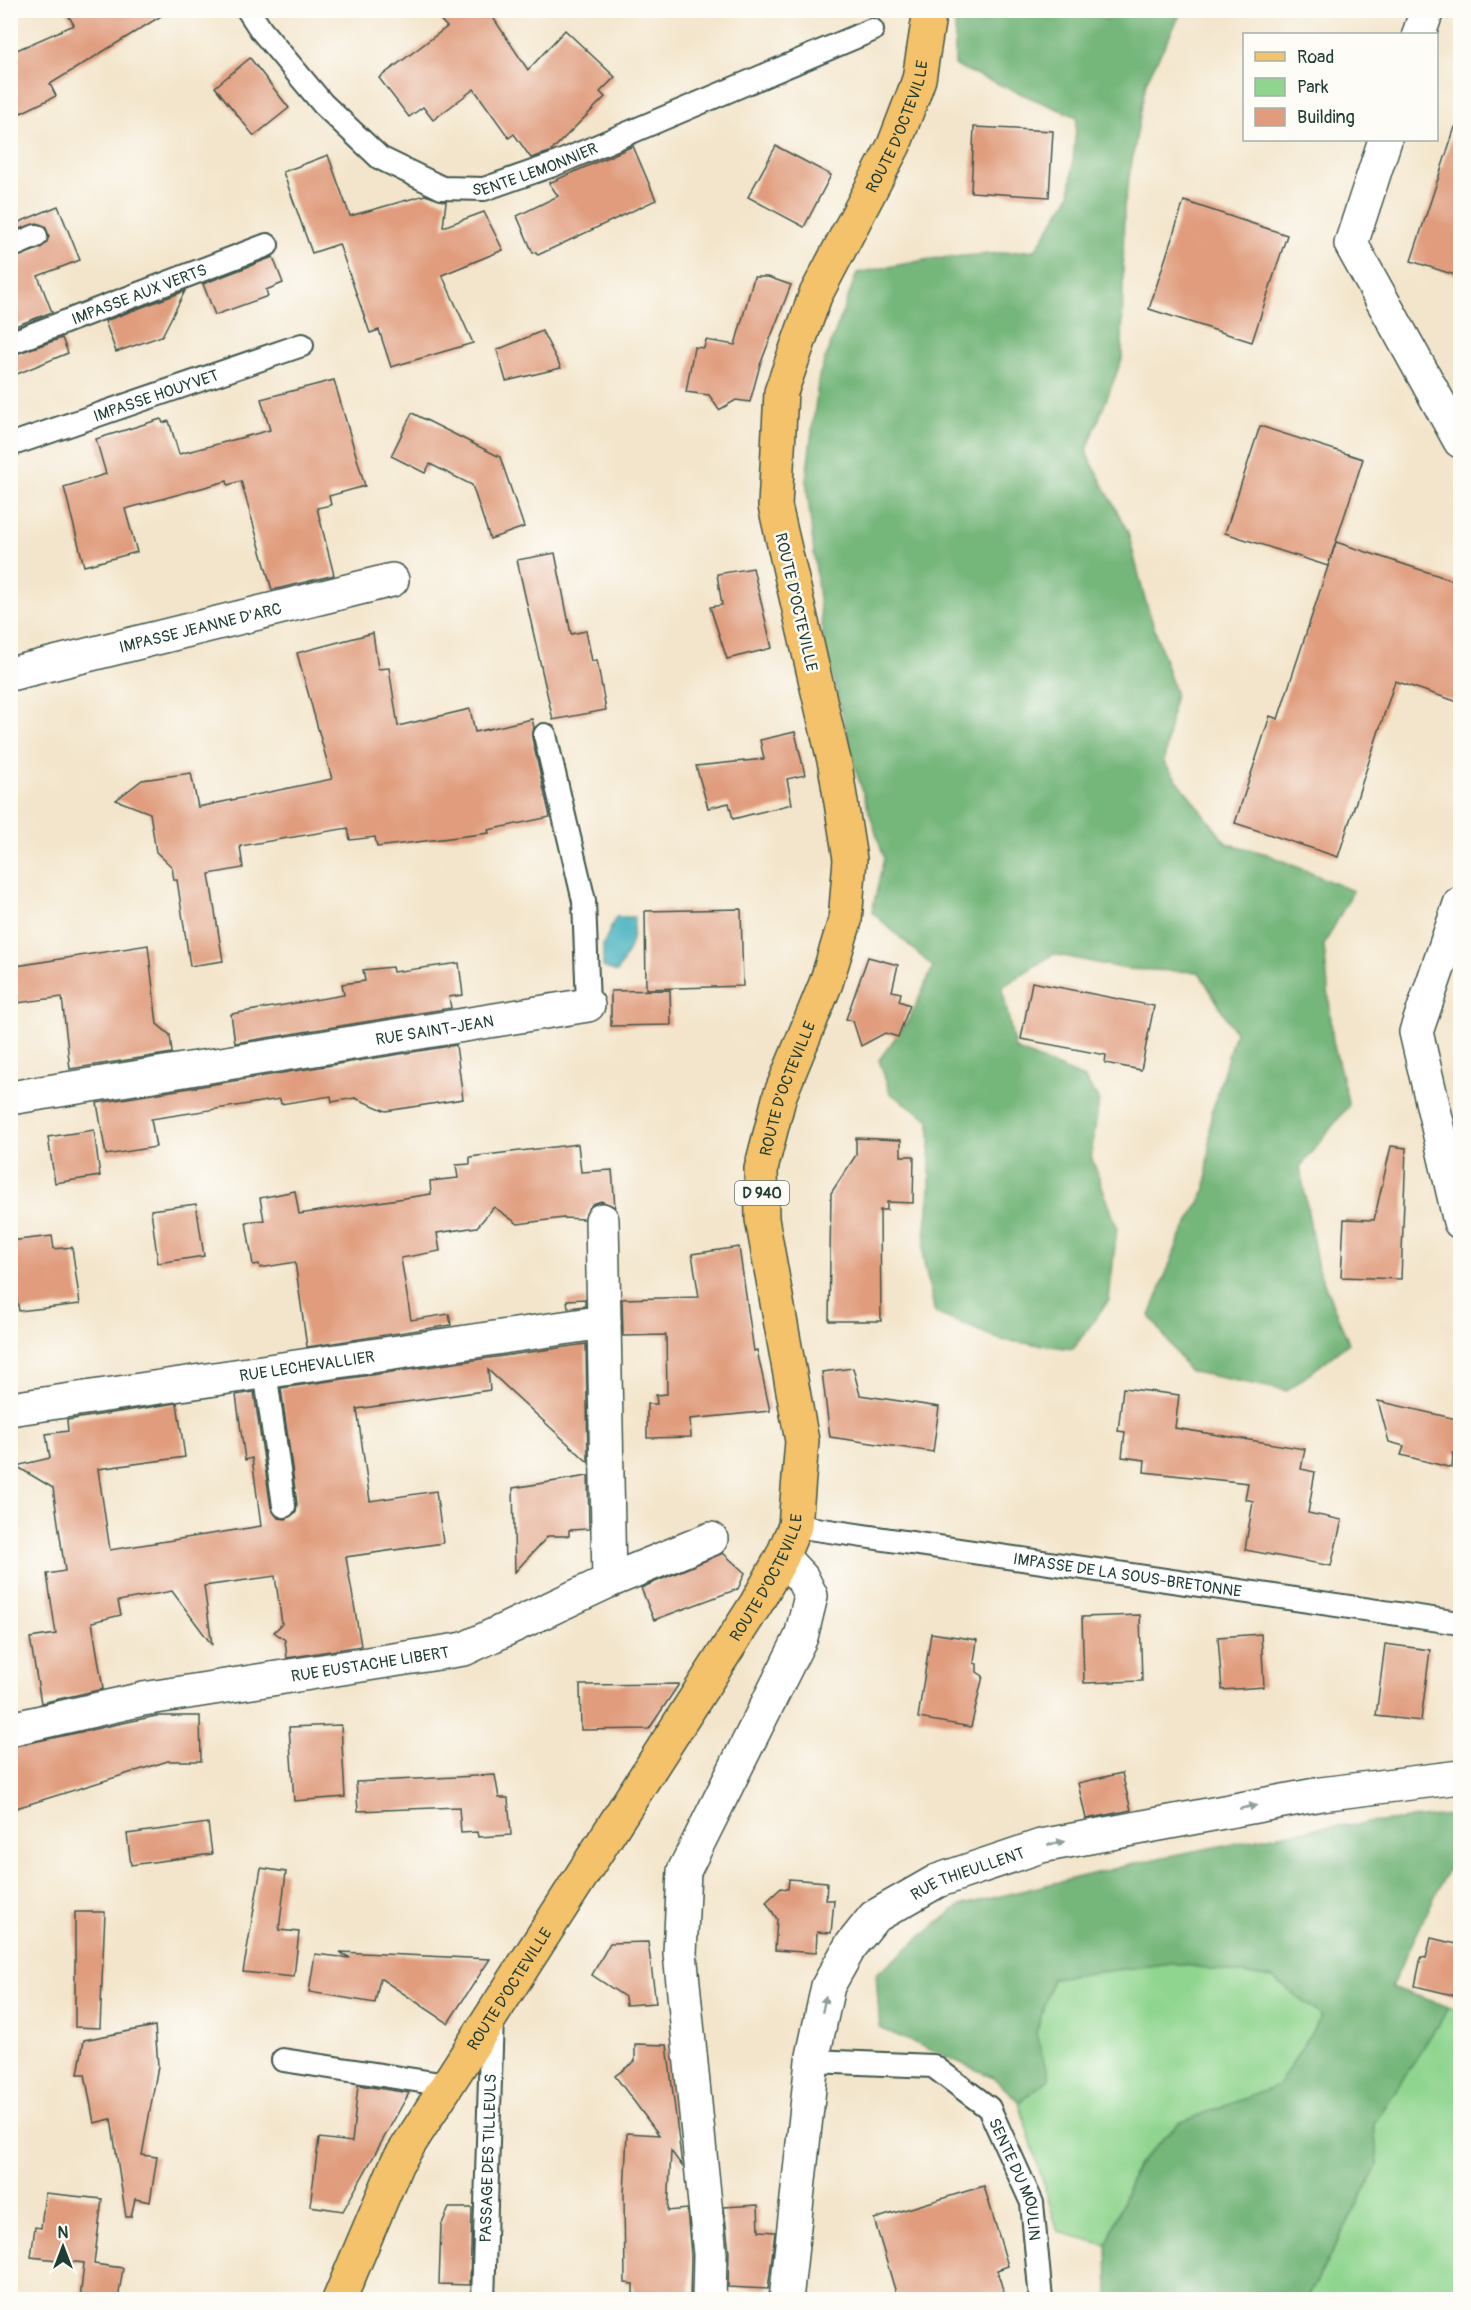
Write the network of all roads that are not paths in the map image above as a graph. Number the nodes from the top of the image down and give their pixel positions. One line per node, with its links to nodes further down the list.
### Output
1 (248, 10): 4 (lane, SENTE LEMONNIER)
2 (930, 10): 26 (main road, ROUTE D'OCTEVILLE / D 940)
3 (1427, 10): 5 (street)
4 (872, 30)
5 (1419, 33)
6 (1385, 141): 12 (street)
7 (36, 236): 9 (lane)
8 (267, 245): 10 (lane, IMPASSE AUX VERTS)
9 (10, 247)
10 (10, 343)
11 (302, 345): 13 (lane, IMPASSE HOUYVET)
12 (1461, 441)
13 (10, 445)
14 (392, 580): 15 (street, IMPASSE JEANNE D'ARC)
15 (10, 674)
16 (546, 735): 18 (lane, RUE SAINT-JEAN)
17 (1461, 904): 21 (street)
18 (588, 1005): 19 (street, RUE SAINT-JEAN)
19 (10, 1098)
20 (602, 1220): 22 (street)
21 (1461, 1222)
22 (604, 1322): 23 (street, RUE LECHEVALLIER); 29 (street)
23 (265, 1371): 24 (street, RUE LECHEVALLIER); 25 (lane)
24 (10, 1409)
25 (284, 1506)
26 (795, 1526): 28 (main road, ROUTE D'OCTEVILLE / D 940); 30 (lane, IMPASSE DE LA SOUS-BRETONNE)
27 (711, 1539): 29 (street, RUE EUSTACHE LIBERT)
28 (782, 1557): 33 (main road, ROUTE D'OCTEVILLE / D 940); 39 (street)
29 (609, 1581): 31 (street, RUE EUSTACHE LIBERT)
30 (1461, 1623)
31 (10, 1729)
32 (1461, 1778): 35 (street, RUE THIEULLENT, one-way to 32)
33 (492, 2016): 36 (main road, ROUTE D'OCTEVILLE / D 940); 38 (lane, PASSAGE DES TILLEULS)
34 (283, 2060): 36 (lane)
35 (812, 2061): 40 (street, RUE THIEULLENT); 41 (lane, SENTE DU MOULIN)
36 (447, 2085): 37 (main road, ROUTE D'OCTEVILLE / D 940)
37 (339, 2300)
38 (483, 2300)
39 (709, 2300)
40 (786, 2300)
41 (1041, 2300)

